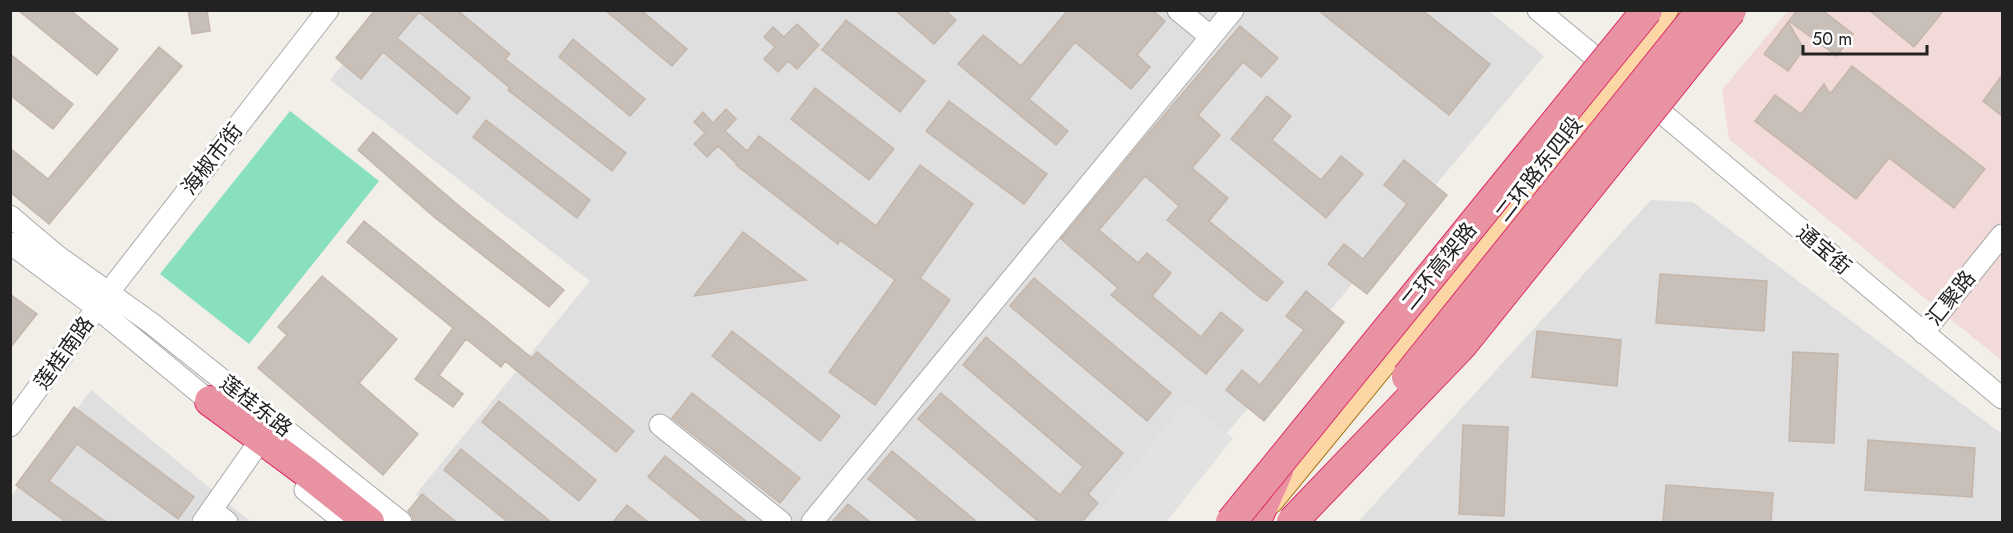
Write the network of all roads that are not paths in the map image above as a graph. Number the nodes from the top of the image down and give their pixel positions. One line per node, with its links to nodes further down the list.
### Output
1 (328, 10): 17 (street, 海椒市街)
2 (1178, 10): 11 (street)
3 (1233, 10): 11 (street)
4 (1538, 10): 12 (street, 通宝街)
5 (1626, 10): 25 (highway)
6 (1647, 10): 25 (highway, 二环高架路, bridge)
7 (1665, 10): 12 (main road, 二环路东四段)
8 (1702, 10): 31 (highway, bridge)
9 (1719, 10): 13 (main road, 二环路东四段)
10 (1731, 10): 31 (highway, bridge)
11 (1211, 37): 30 (street)
12 (1614, 74): 13 (street, 通宝街); 25 (main road, 二环路东四段)
13 (1647, 100): 18 (street, 通宝街); 32 (main road, 二环路东四段)
14 (10, 216): 17 (street)
15 (2002, 235): 18 (street, 汇聚路)
16 (10, 243): 17 (street)
17 (103, 301): 20 (street, 莲桂东路); 22 (street, 莲桂南路); 28 (street, 莲桂东路)
18 (1923, 333): 19 (street, 通宝街)
19 (2002, 398)
20 (210, 401): 23 (street, 莲桂东路); 27 (highway)
21 (660, 425): 29 (street)
22 (10, 426)
23 (257, 445): 24 (street); 26 (street, 莲桂东路)
24 (214, 518)
25 (1247, 520)
26 (345, 522)
27 (369, 522)
28 (401, 522)
29 (781, 522)
30 (812, 522)
31 (1291, 522)
32 (1307, 522)

